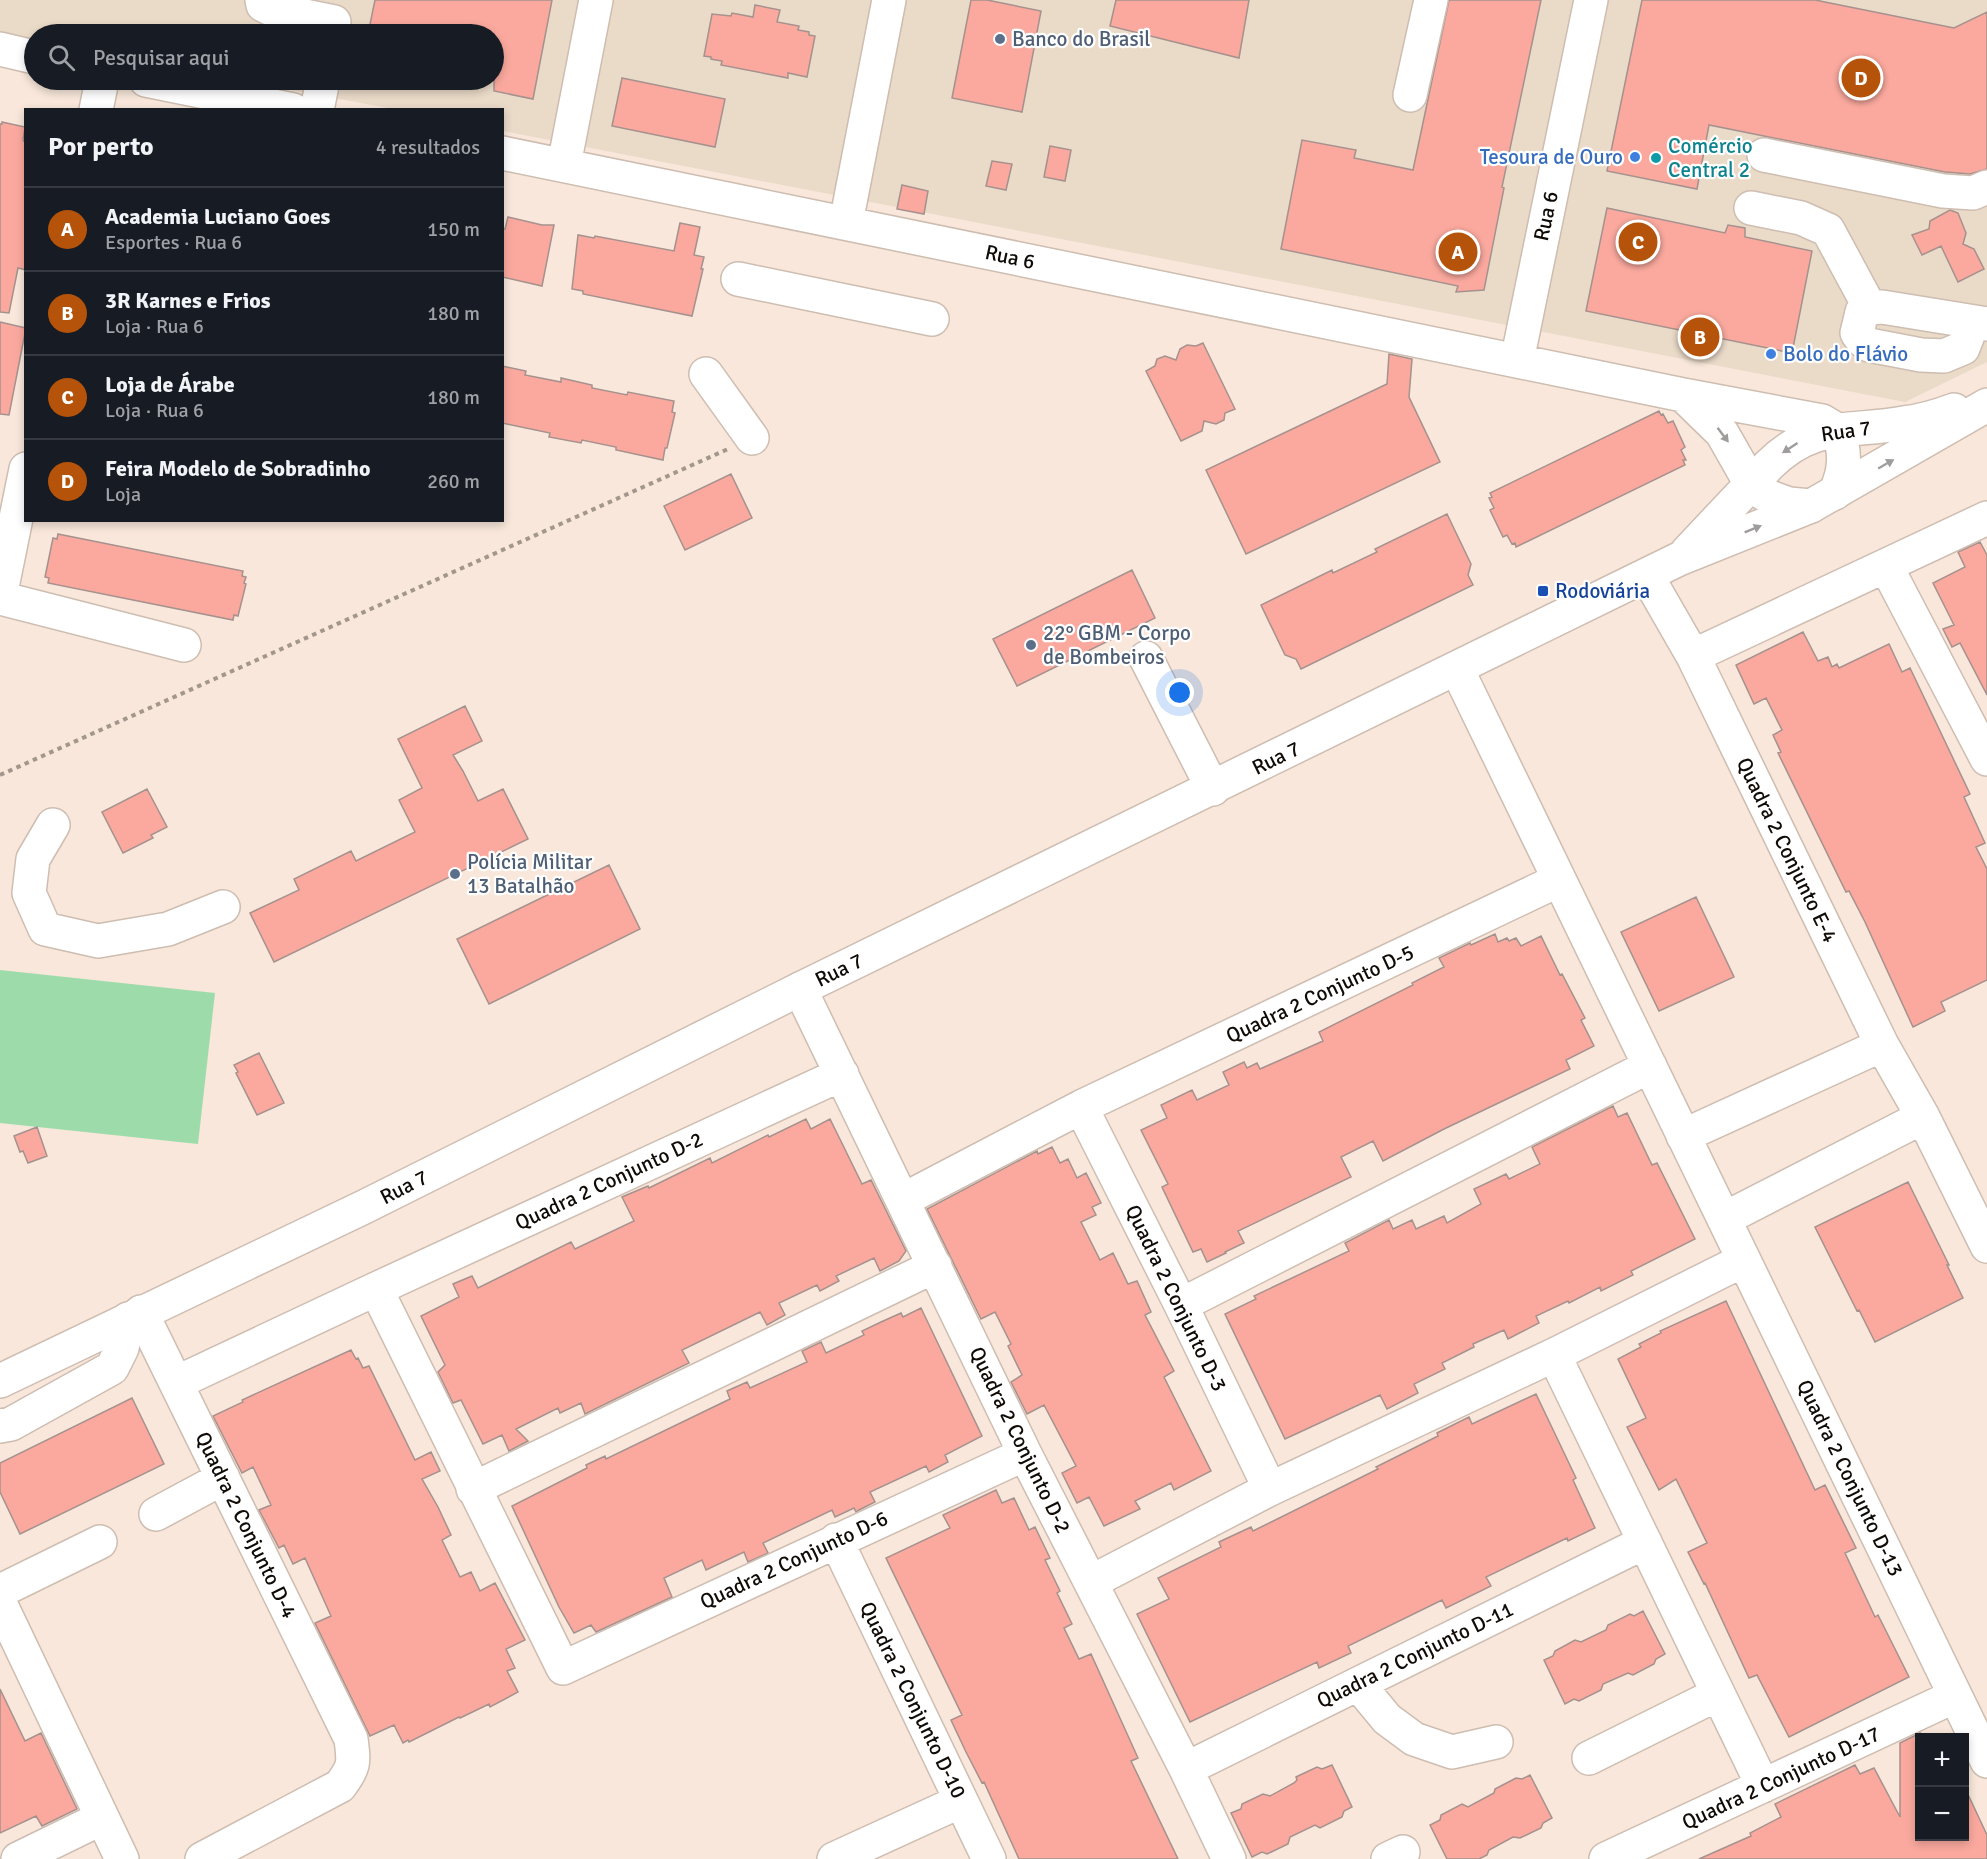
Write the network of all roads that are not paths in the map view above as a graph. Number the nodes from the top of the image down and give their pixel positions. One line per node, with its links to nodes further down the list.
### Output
1 (262, 0): 6 (street)
2 (596, 0): 18 (street)
3 (889, 0): 21 (street)
4 (1431, 0): 12 (street)
5 (1591, 0): 25 (street, Rua 6)
6 (335, 19)
7 (0, 50): 8 (street)
8 (24, 55)
9 (100, 90): 13 (street)
10 (195, 90): 14 (street)
11 (321, 90): 15 (street)
12 (1410, 95)
13 (96, 108)
14 (283, 108)
15 (317, 108)
16 (504, 153): 18 (street, Rua 6)
17 (1764, 154): 19 (street)
18 (564, 165): 21 (street, Rua 6)
19 (1987, 187)
20 (1751, 208): 24 (street)
21 (846, 223): 25 (street, Rua 6)
22 (738, 279): 23 (street)
23 (932, 318)
24 (1980, 323)
25 (1517, 361): 27 (street, Rua 6)
26 (706, 374): 31 (street)
27 (1683, 395): 30 (street, Rua 6); 33 (street, one-way to 33)
28 (1987, 399): 30 (street, Rua 7)
29 (1987, 405): 34 (street, Rua 7, one-way to 29)
30 (1837, 430): 33 (street, Rua 7, one-way to 33); 34 (street)
31 (752, 438)
32 (24, 479): 39 (street)
33 (1750, 484): 34 (street); 36 (street, Rua 7)
34 (1823, 500): 36 (street, Rua 7, one-way to 34)
35 (1987, 518): 37 (street)
36 (1679, 559): 38 (street, Rua 7)
37 (1886, 566): 41 (street); 44 (street)
38 (1647, 576): 41 (street, Quadra 2 Conjunto E-4); 43 (street, Rua 7)
39 (0, 598): 40 (street)
40 (184, 645)
41 (1693, 656): 50 (street, Quadra 2 Conjunto E-4)
42 (1146, 658): 45 (street)
43 (1457, 669): 45 (street, Rua 7); 47 (street, Quadra 2 Conjunto D-13)
44 (1986, 753)
45 (1213, 789): 49 (street, Rua 7)
46 (53, 825): 48 (street)
47 (1560, 880): 51 (street, Quadra 2 Conjunto D-13); 53 (street, Quadra 2 Conjunto D-5)
48 (223, 907)
49 (800, 989): 52 (street, Quadra 2 Conjunto D-2); 63 (street, Rua 7)
50 (1882, 1045): 54 (street, Quadra 2 Conjunto E-4); 55 (street)
51 (1650, 1066): 55 (street, Quadra 2 Conjunto D-13); 62 (street)
52 (842, 1074): 56 (street, Quadra 2 Conjunto D-2); 61 (street, Quadra 2 Conjunto D-2)
53 (1082, 1107): 56 (street, Quadra 2 Conjunto D-5); 62 (street, Quadra 2 Conjunto D-3)
54 (1923, 1117): 57 (street); 58 (street, Quadra 2 Conjunto E-4)
55 (1683, 1136): 57 (street, Quadra 2 Conjunto D-13)
56 (903, 1200): 60 (street, Quadra 2 Conjunto D-2)
57 (1724, 1219): 59 (street, Quadra 2 Conjunto D-13)
58 (1987, 1246)
59 (1744, 1260): 64 (street); 81 (street, Quadra 2 Conjunto D-13)
60 (935, 1266): 68 (street, Quadra 2 Conjunto D-2); 70 (street)
61 (376, 1289): 66 (street, Quadra 2 Conjunto D-2); 70 (street)
62 (1181, 1305): 71 (street, Quadra 2 Conjunto D-3)
63 (135, 1316): 65 (street, Rua 7); 66 (street, Quadra 2 Conjunto D-4); 67 (street)
64 (1554, 1355): 71 (street); 75 (street)
65 (0, 1381)
66 (176, 1383): 69 (street, Quadra 2 Conjunto D-4)
67 (0, 1426)
68 (1025, 1454): 73 (street, Quadra 2 Conjunto D-6); 76 (street, Quadra 2 Conjunto D-2)
69 (223, 1478): 72 (street); 91 (street, Quadra 2 Conjunto D-4)
70 (473, 1489): 73 (street, Quadra 2 Conjunto D-6)
71 (1269, 1489): 76 (street)
72 (156, 1514)
73 (836, 1540): 87 (street, Quadra 2 Conjunto D-10)
74 (100, 1542): 77 (street)
75 (1645, 1542): 79 (street, Quadra 2 Conjunto D-11); 80 (street)
76 (1091, 1582): 85 (street)
77 (0, 1591)
78 (4, 1622): 88 (street)
79 (1358, 1684): 82 (street); 85 (street, Quadra 2 Conjunto D-11)
80 (1718, 1694): 83 (street); 86 (street)
81 (1956, 1696): 84 (street, Quadra 2 Conjunto D-13); 86 (street, Quadra 2 Conjunto D-17)
82 (1496, 1742)
83 (1589, 1758)
84 (1987, 1761)
85 (1186, 1769): 94 (street)
86 (1763, 1786): 95 (street, Quadra 2 Conjunto D-17)
87 (961, 1801): 92 (street); 93 (street, Quadra 2 Conjunto D-10)
88 (102, 1818): 89 (street); 90 (street)
89 (18, 1859)
90 (122, 1859)
91 (202, 1859)
92 (834, 1859)
93 (989, 1859)
94 (1229, 1859)
95 (1606, 1859)

